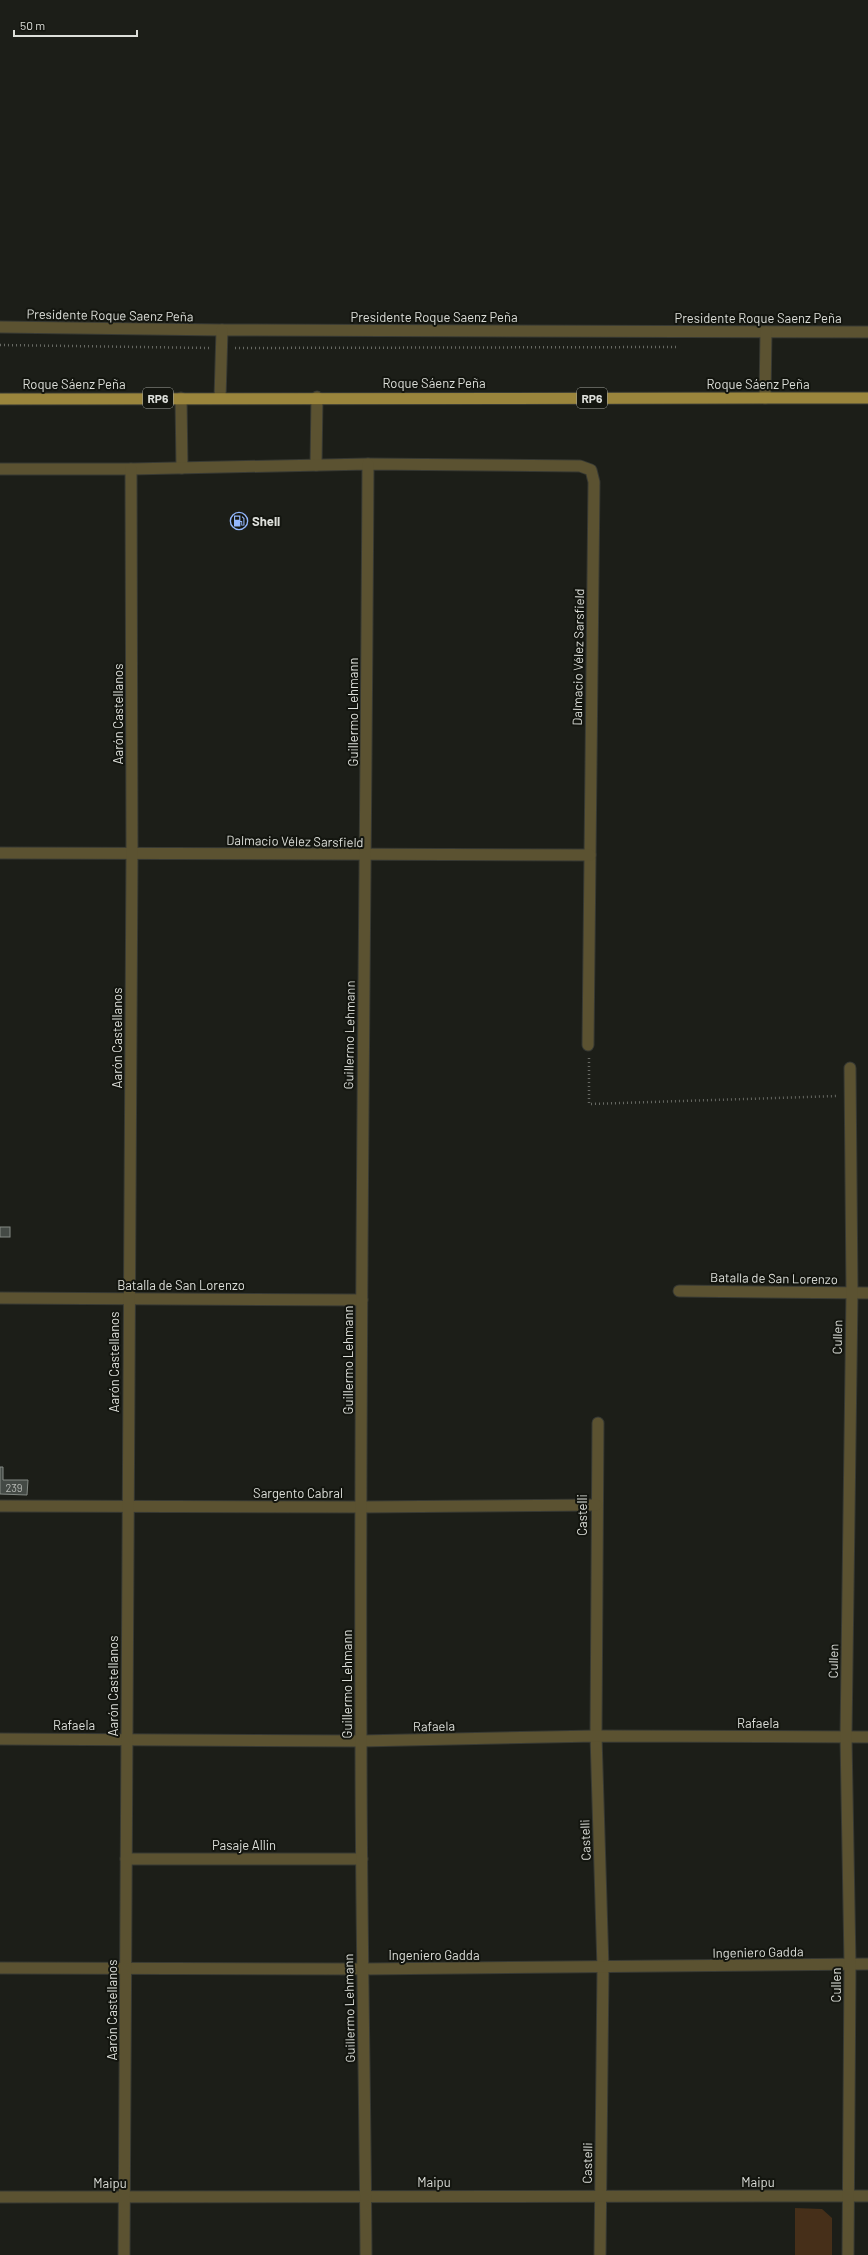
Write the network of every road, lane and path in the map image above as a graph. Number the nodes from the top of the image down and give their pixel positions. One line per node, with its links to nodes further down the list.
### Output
1 (0, 327): 2 (street, Presidente Roque Saenz Peña)
2 (222, 330): 3 (street, Presidente Roque Saenz Peña); 7 (street)
3 (766, 332): 4 (street, Presidente Roque Saenz Peña); 11 (street)
4 (868, 332)
5 (0, 345): 7 (path)
6 (679, 347): 7 (path)
7 (222, 348): 9 (street)
8 (181, 398): 9 (main road, Roque Sáenz Peña / RP6); 13 (main road, Roque Sáenz Peña / RP6); 16 (street)
9 (220, 398): 10 (main road, Roque Sáenz Peña / RP6)
10 (317, 398): 11 (main road, Roque Sáenz Peña / RP6); 15 (street)
11 (765, 398): 12 (main road, Roque Sáenz Peña / RP6)
12 (868, 398)
13 (0, 399)
14 (368, 464): 15 (street); 21 (street, Guillermo Lehmann); 22 (street, Dalmacio Vélez Sarsfield)
15 (316, 466): 16 (street)
16 (182, 468): 18 (street)
17 (0, 469): 18 (street)
18 (131, 469): 20 (street, Aarón Castellanos)
19 (0, 853): 20 (street, Dalmacio Vélez Sarsfield)
20 (132, 853): 21 (street, Dalmacio Vélez Sarsfield); 30 (street, Aarón Castellanos)
21 (366, 855): 22 (street, Dalmacio Vélez Sarsfield); 31 (street, Guillermo Lehmann)
22 (590, 855): 23 (street, Dalmacio Vélez Sarsfield)
23 (588, 1045): 25 (path)
24 (850, 1068): 25 (street, Cullen)
25 (850, 1096): 27 (street, Cullen)
26 (679, 1291): 27 (street, Batalla de San Lorenzo)
27 (852, 1293): 28 (street, Batalla de San Lorenzo); 38 (street, Cullen)
28 (868, 1293)
29 (0, 1298): 30 (street, Batalla de San Lorenzo)
30 (128, 1299): 31 (street, Batalla de San Lorenzo); 35 (street, Aarón Castellanos)
31 (362, 1300): 36 (street, Guillermo Lehmann)
32 (598, 1423): 33 (street, Castelli)
33 (596, 1505): 36 (street, Sargento Cabral); 37 (street, Castelli)
34 (0, 1506): 35 (street, Sargento Cabral)
35 (127, 1506): 36 (street, Sargento Cabral); 41 (street, Aarón Castellanos)
36 (362, 1507): 42 (street, Guillermo Lehmann)
37 (596, 1736): 38 (street, Rafaela); 42 (street, Rafaela); 48 (street, Castelli)
38 (846, 1737): 39 (street, Rafaela); 45 (street, Cullen)
39 (868, 1737)
40 (0, 1739): 41 (street, Rafaela)
41 (126, 1739): 42 (street, Rafaela); 43 (street, Aarón Castellanos)
42 (361, 1742): 44 (street, Guillermo Lehmann)
43 (126, 1859): 44 (street, Pasaje Allin); 49 (street, Aarón Castellanos)
44 (362, 1859): 50 (street, Guillermo Lehmann)
45 (850, 1964): 46 (street, Ingeniero Gadda); 48 (street, Ingeniero Gadda); 53 (street, Cullen)
46 (868, 1964)
47 (0, 1968): 49 (street, Ingeniero Gadda)
48 (603, 1968): 50 (street, Ingeniero Gadda); 52 (street, Castelli)
49 (127, 1969): 50 (street, Ingeniero Gadda); 56 (street, Aarón Castellanos)
50 (363, 1969): 51 (street, Guillermo Lehmann)
51 (366, 2196): 52 (street, Maipu); 56 (street, Maipu); 58 (street, Guillermo Lehmann)
52 (600, 2196): 53 (street, Maipu); 59 (street, Castelli)
53 (849, 2196): 54 (street, Maipu); 60 (street, Cullen)
54 (868, 2196)
55 (0, 2197): 56 (street, Maipu)
56 (124, 2197): 57 (street, Aarón Castellanos)
57 (124, 2255)
58 (366, 2255)
59 (600, 2255)
60 (848, 2255)

